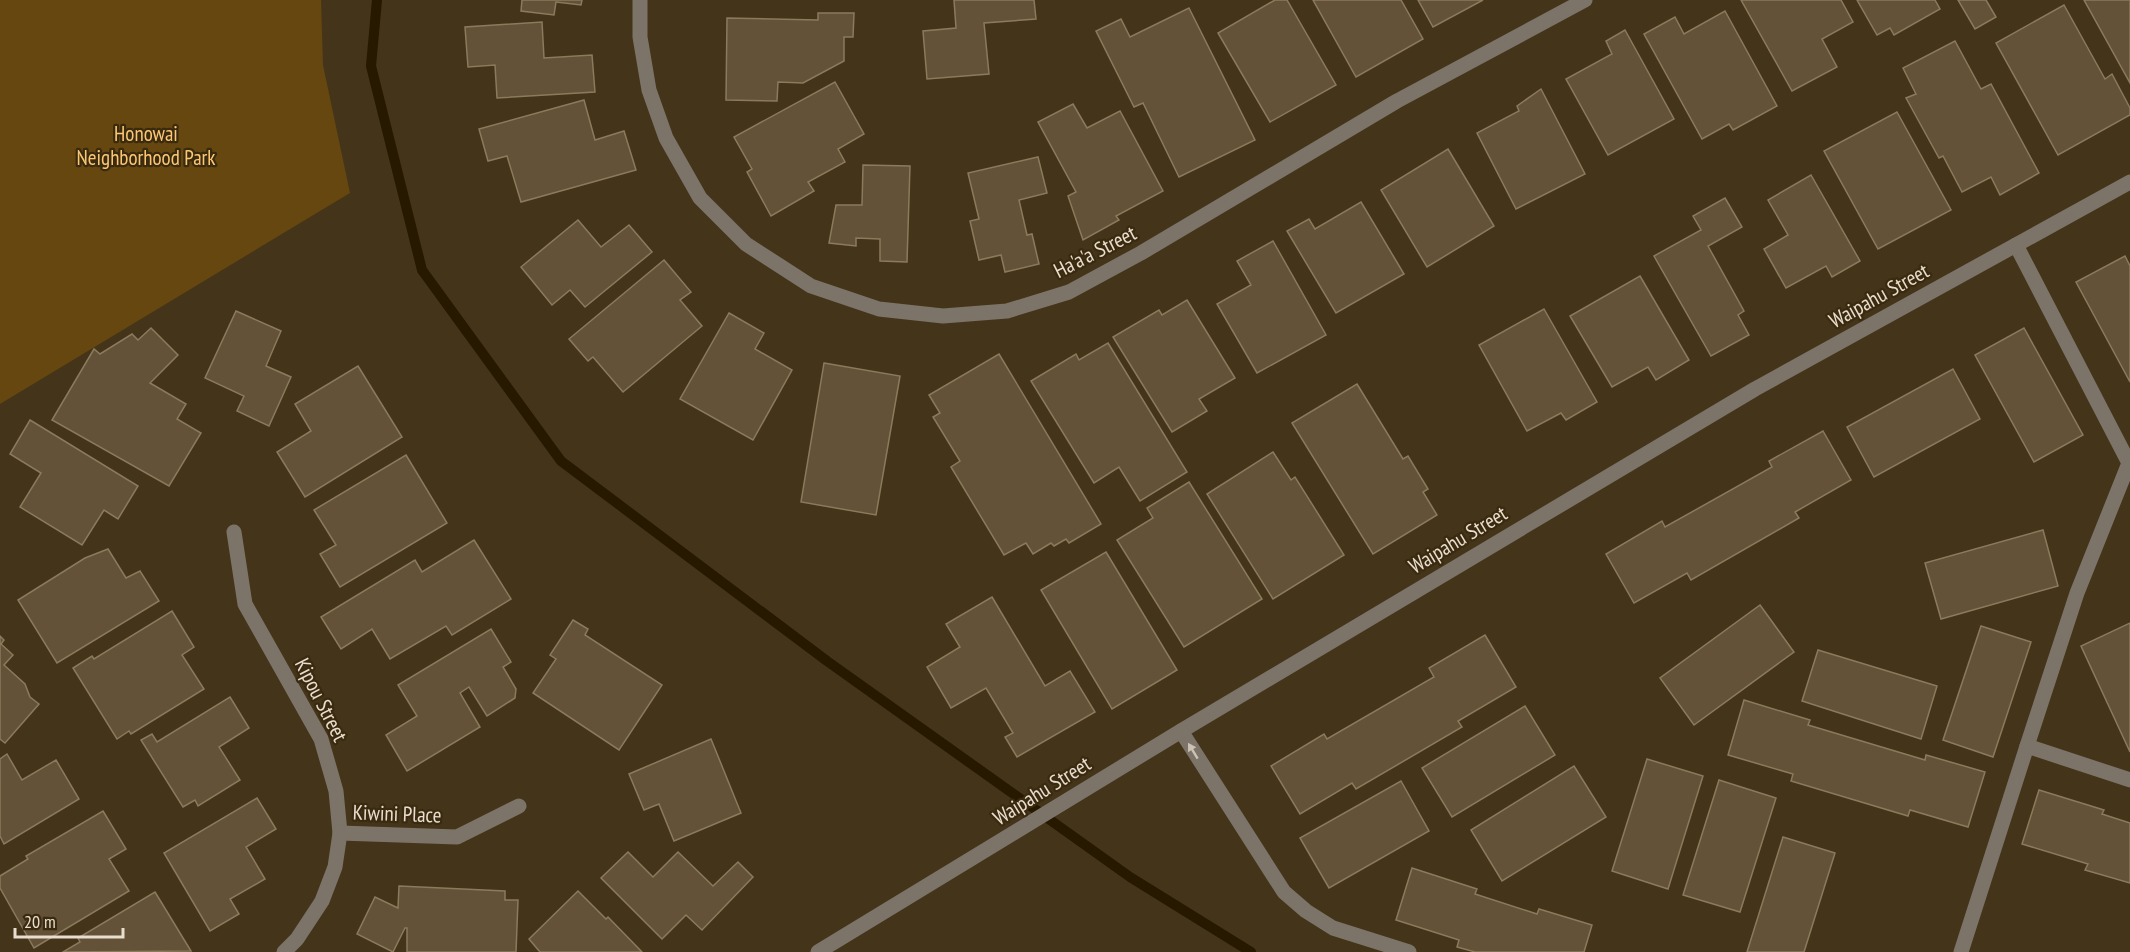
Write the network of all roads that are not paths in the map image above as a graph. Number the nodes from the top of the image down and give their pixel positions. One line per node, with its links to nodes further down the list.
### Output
1 (640, 0): 2 (street, Ha'a'a Street)
2 (1585, 0)
3 (2130, 182): 4 (street, Waipahu Street)
4 (2016, 245): 5 (street); 7 (street, Waipahu Street)
5 (2129, 464): 8 (street)
6 (234, 532): 11 (street, Kipou Street)
7 (1181, 731): 13 (street, Waipahu Street); 14 (street, one-way to 7)
8 (2027, 746): 9 (street); 15 (street)
9 (2130, 780)
10 (519, 806): 11 (street, Kiwini Place)
11 (340, 833): 12 (street, Kipou Street)
12 (284, 952)
13 (818, 952)
14 (1409, 952)
15 (1961, 952)

